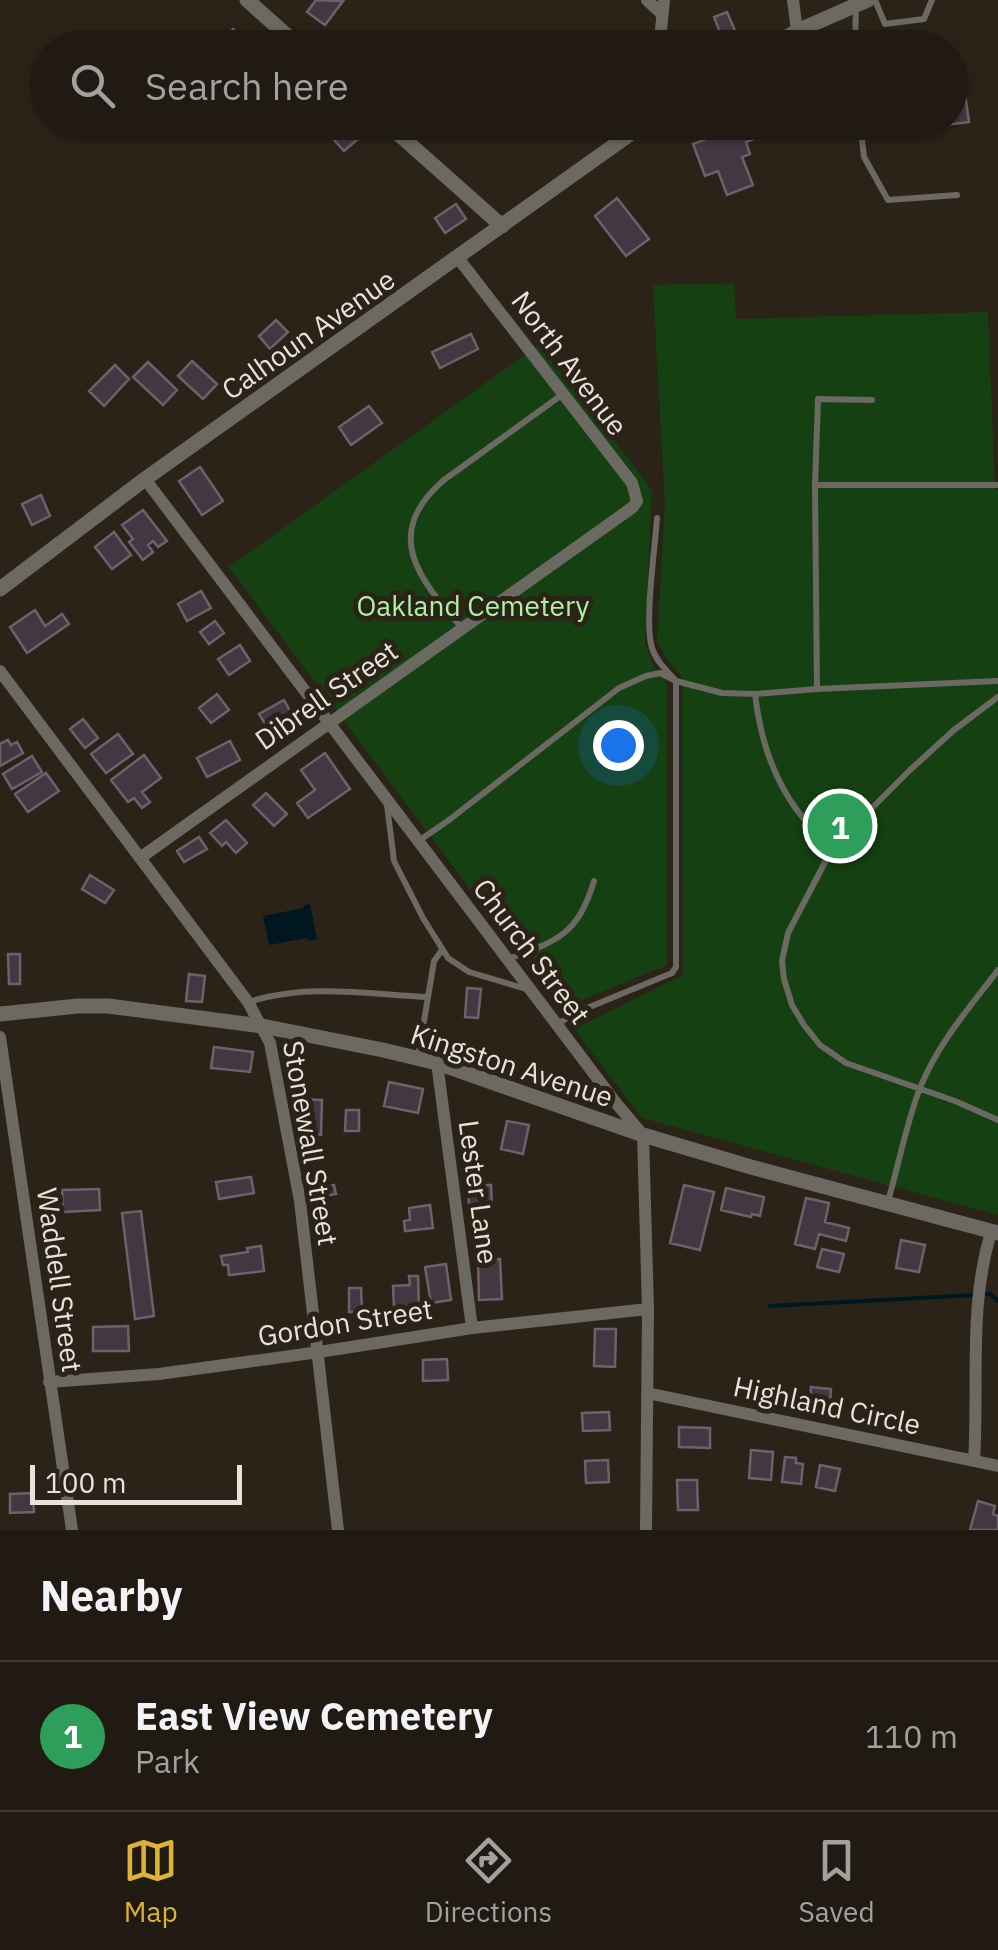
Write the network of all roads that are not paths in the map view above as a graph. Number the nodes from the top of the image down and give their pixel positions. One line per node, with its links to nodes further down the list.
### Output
1 (247, 0): 7 (street)
2 (647, 0): 6 (street)
3 (793, 0): 8 (street)
4 (932, 0): 5 (lane)
5 (867, 2): 9 (street); 10 (lane)
6 (663, 7)
7 (281, 30)
8 (797, 30)
9 (799, 30)
10 (860, 30)
11 (405, 140): 15 (street)
12 (623, 140): 15 (street, Calhoun Avenue)
13 (862, 140): 14 (lane)
14 (957, 195)
15 (502, 226): 16 (street, Calhoun Avenue)
16 (458, 258): 17 (street, North Avenue); 19 (street, Calhoun Avenue)
17 (562, 394): 22 (street, North Avenue); 25 (lane)
18 (872, 400): 20 (lane)
19 (146, 479): 24 (street, Calhoun Avenue); 32 (street, Church Street)
20 (814, 485): 21 (lane); 29 (lane)
21 (998, 485)
22 (637, 501): 25 (street, Dibrell Street)
23 (657, 518): 27 (lane)
24 (0, 589)
25 (462, 629): 32 (street, Dibrell Street)
26 (0, 671): 36 (street, Stonewall Street)
27 (676, 681): 30 (lane); 34 (lane); 45 (lane)
28 (998, 681): 29 (lane)
29 (817, 689): 30 (lane)
30 (755, 694): 35 (lane)
31 (998, 697): 35 (lane)
32 (330, 723): 33 (street, Church Street); 36 (street, Dibrell Street)
33 (387, 798): 34 (street, Church Street); 38 (lane)
34 (418, 840): 39 (street, Church Street)
35 (833, 847): 50 (lane)
36 (140, 858): 43 (street, Stonewall Street)
37 (594, 880): 39 (lane)
38 (442, 950): 41 (lane); 42 (lane)
39 (508, 959): 41 (street, Church Street)
40 (998, 970): 50 (lane)
41 (532, 992): 45 (street, Church Street)
42 (427, 997): 43 (lane); 48 (lane)
43 (248, 1002): 46 (street, Stonewall Street)
44 (0, 1014): 46 (street, Kingston Avenue)
45 (557, 1025): 52 (street, Church Street)
46 (262, 1026): 48 (street, Kingston Avenue); 57 (street, Stonewall Street)
47 (0, 1037): 58 (street, Waddell Street)
48 (418, 1058): 49 (street, Kingston Avenue)
49 (437, 1063): 52 (street, Kingston Avenue); 56 (street, Lester Lane)
50 (920, 1088): 51 (lane); 53 (lane)
51 (998, 1120)
52 (644, 1135): 53 (street, Kingston Avenue); 55 (street)
53 (887, 1203): 54 (street, Kingston Avenue)
54 (995, 1232): 60 (street)
55 (648, 1309): 56 (street, Gordon Street); 59 (street)
56 (472, 1328): 57 (street, Gordon Street)
57 (319, 1352): 58 (street, Gordon Street); 63 (street, Stonewall Street)
58 (49, 1382): 62 (street, Waddell Street)
59 (646, 1393): 60 (street, Highland Circle); 64 (street)
60 (974, 1461): 61 (street, Highland Circle)
61 (998, 1466)
62 (72, 1530)
63 (338, 1530)
64 (646, 1530)

